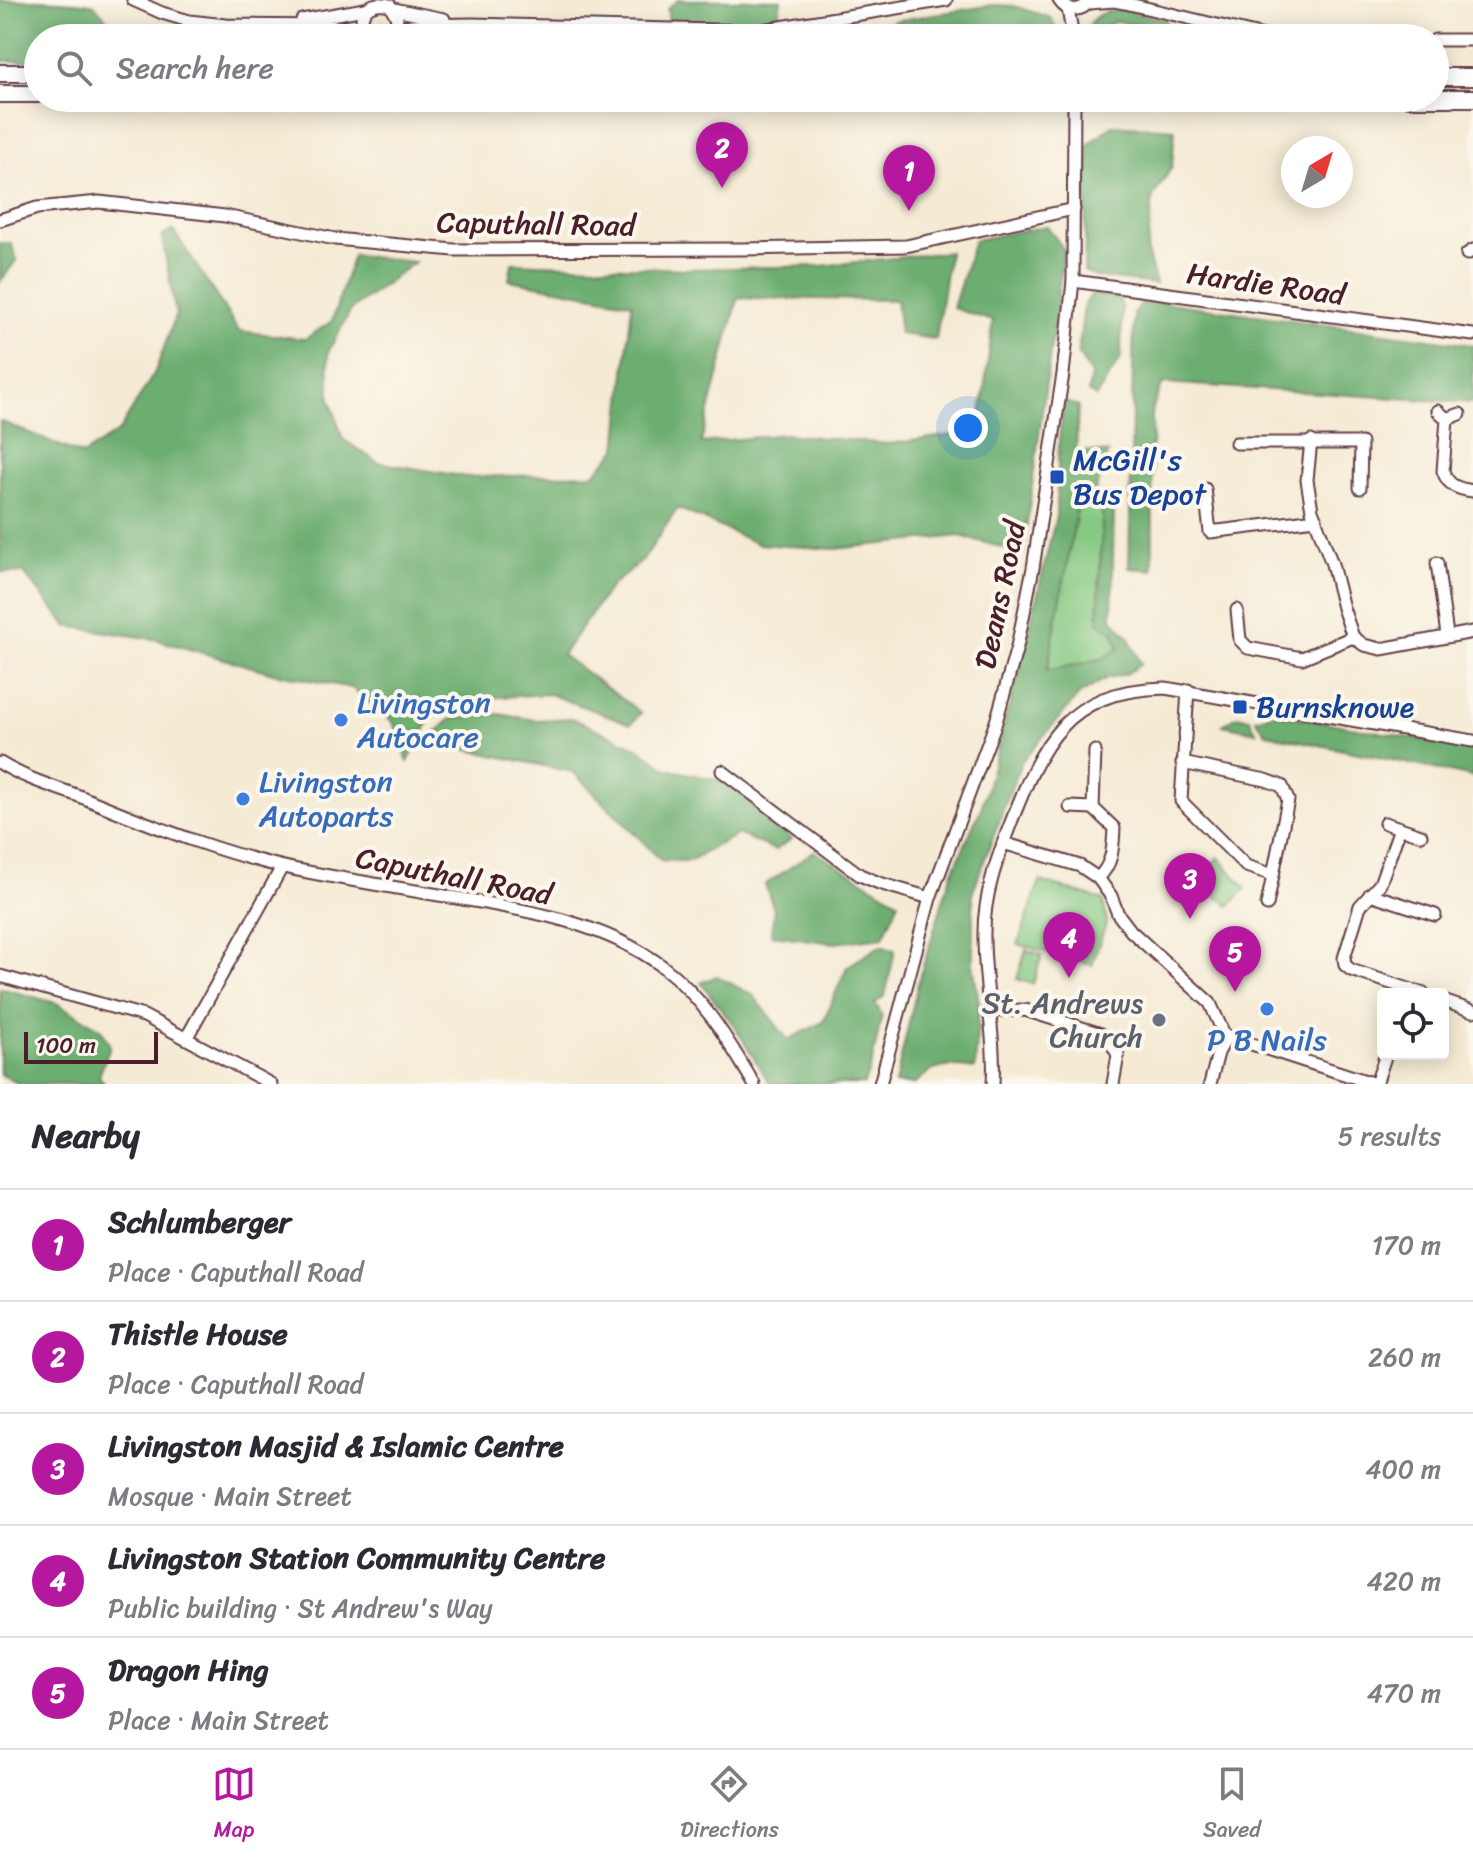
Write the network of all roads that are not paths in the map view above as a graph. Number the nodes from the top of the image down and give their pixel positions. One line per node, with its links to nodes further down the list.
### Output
1 (133, 0): 7 (street)
2 (946, 0): 12 (street)
3 (1119, 1): 4 (street); 14 (street)
4 (1077, 4): 13 (street)
5 (365, 9): 6 (street); 8 (street); 9 (street)
6 (394, 9): 10 (street); 11 (street)
7 (217, 24)
8 (278, 24)
9 (362, 24)
10 (396, 24)
11 (473, 24)
12 (799, 24)
13 (1074, 24)
14 (1214, 24)
15 (1449, 40): 16 (street)
16 (1473, 40)
17 (0, 73): 18 (highway)
18 (24, 73)
19 (1449, 77): 20 (highway)
20 (1473, 77)
21 (0, 94): 22 (highway)
22 (24, 94)
23 (1449, 98): 24 (highway)
24 (1473, 98)
25 (1074, 112): 26 (street, Deans Road)
26 (1074, 209): 27 (street, Caputhall Road); 28 (street, Deans Road)
27 (0, 220)
28 (1073, 281): 29 (street, Hardie Road); 58 (street, Deans Road)
29 (1473, 335)
30 (1460, 414): 35 (street)
31 (1311, 441): 32 (street); 33 (street); 36 (street)
32 (1236, 443)
33 (1360, 488)
34 (1205, 489): 36 (street)
35 (1473, 491)
36 (1316, 519): 41 (street)
37 (1437, 563): 40 (street)
38 (1237, 610): 41 (street)
39 (1473, 632): 40 (street)
40 (1447, 635): 41 (street)
41 (1353, 637)
42 (1188, 690): 43 (street); 46 (street); 53 (street)
43 (1473, 741)
44 (1095, 751): 49 (street)
45 (0, 763): 54 (street, Caputhall Road)
46 (1182, 763): 55 (street); 55 (street)
47 (722, 771): 58 (street)
48 (1070, 807): 49 (street)
49 (1093, 808): 56 (street)
50 (1385, 823): 51 (street)
51 (1400, 828): 52 (street); 57 (street)
52 (1421, 835)
53 (1003, 843): 56 (street); 64 (street)
54 (282, 867): 67 (street); 70 (street, Caputhall Road)
55 (1273, 875): 59 (street)
56 (1098, 878): 66 (street)
57 (1370, 894): 60 (street); 62 (street)
58 (930, 898): 71 (street, Deans Road)
59 (1267, 905)
60 (1435, 915)
61 (0, 976): 67 (street)
62 (1398, 988)
63 (1449, 1003): 65 (street)
64 (988, 1011): 72 (street); 73 (street)
65 (1473, 1011)
66 (1227, 1036): 74 (street); 75 (street)
67 (187, 1037): 69 (street)
68 (1384, 1060): 75 (street)
69 (271, 1084)
70 (754, 1084)
71 (880, 1084)
72 (993, 1084)
73 (1113, 1084)
74 (1210, 1084)
75 (1375, 1084)

